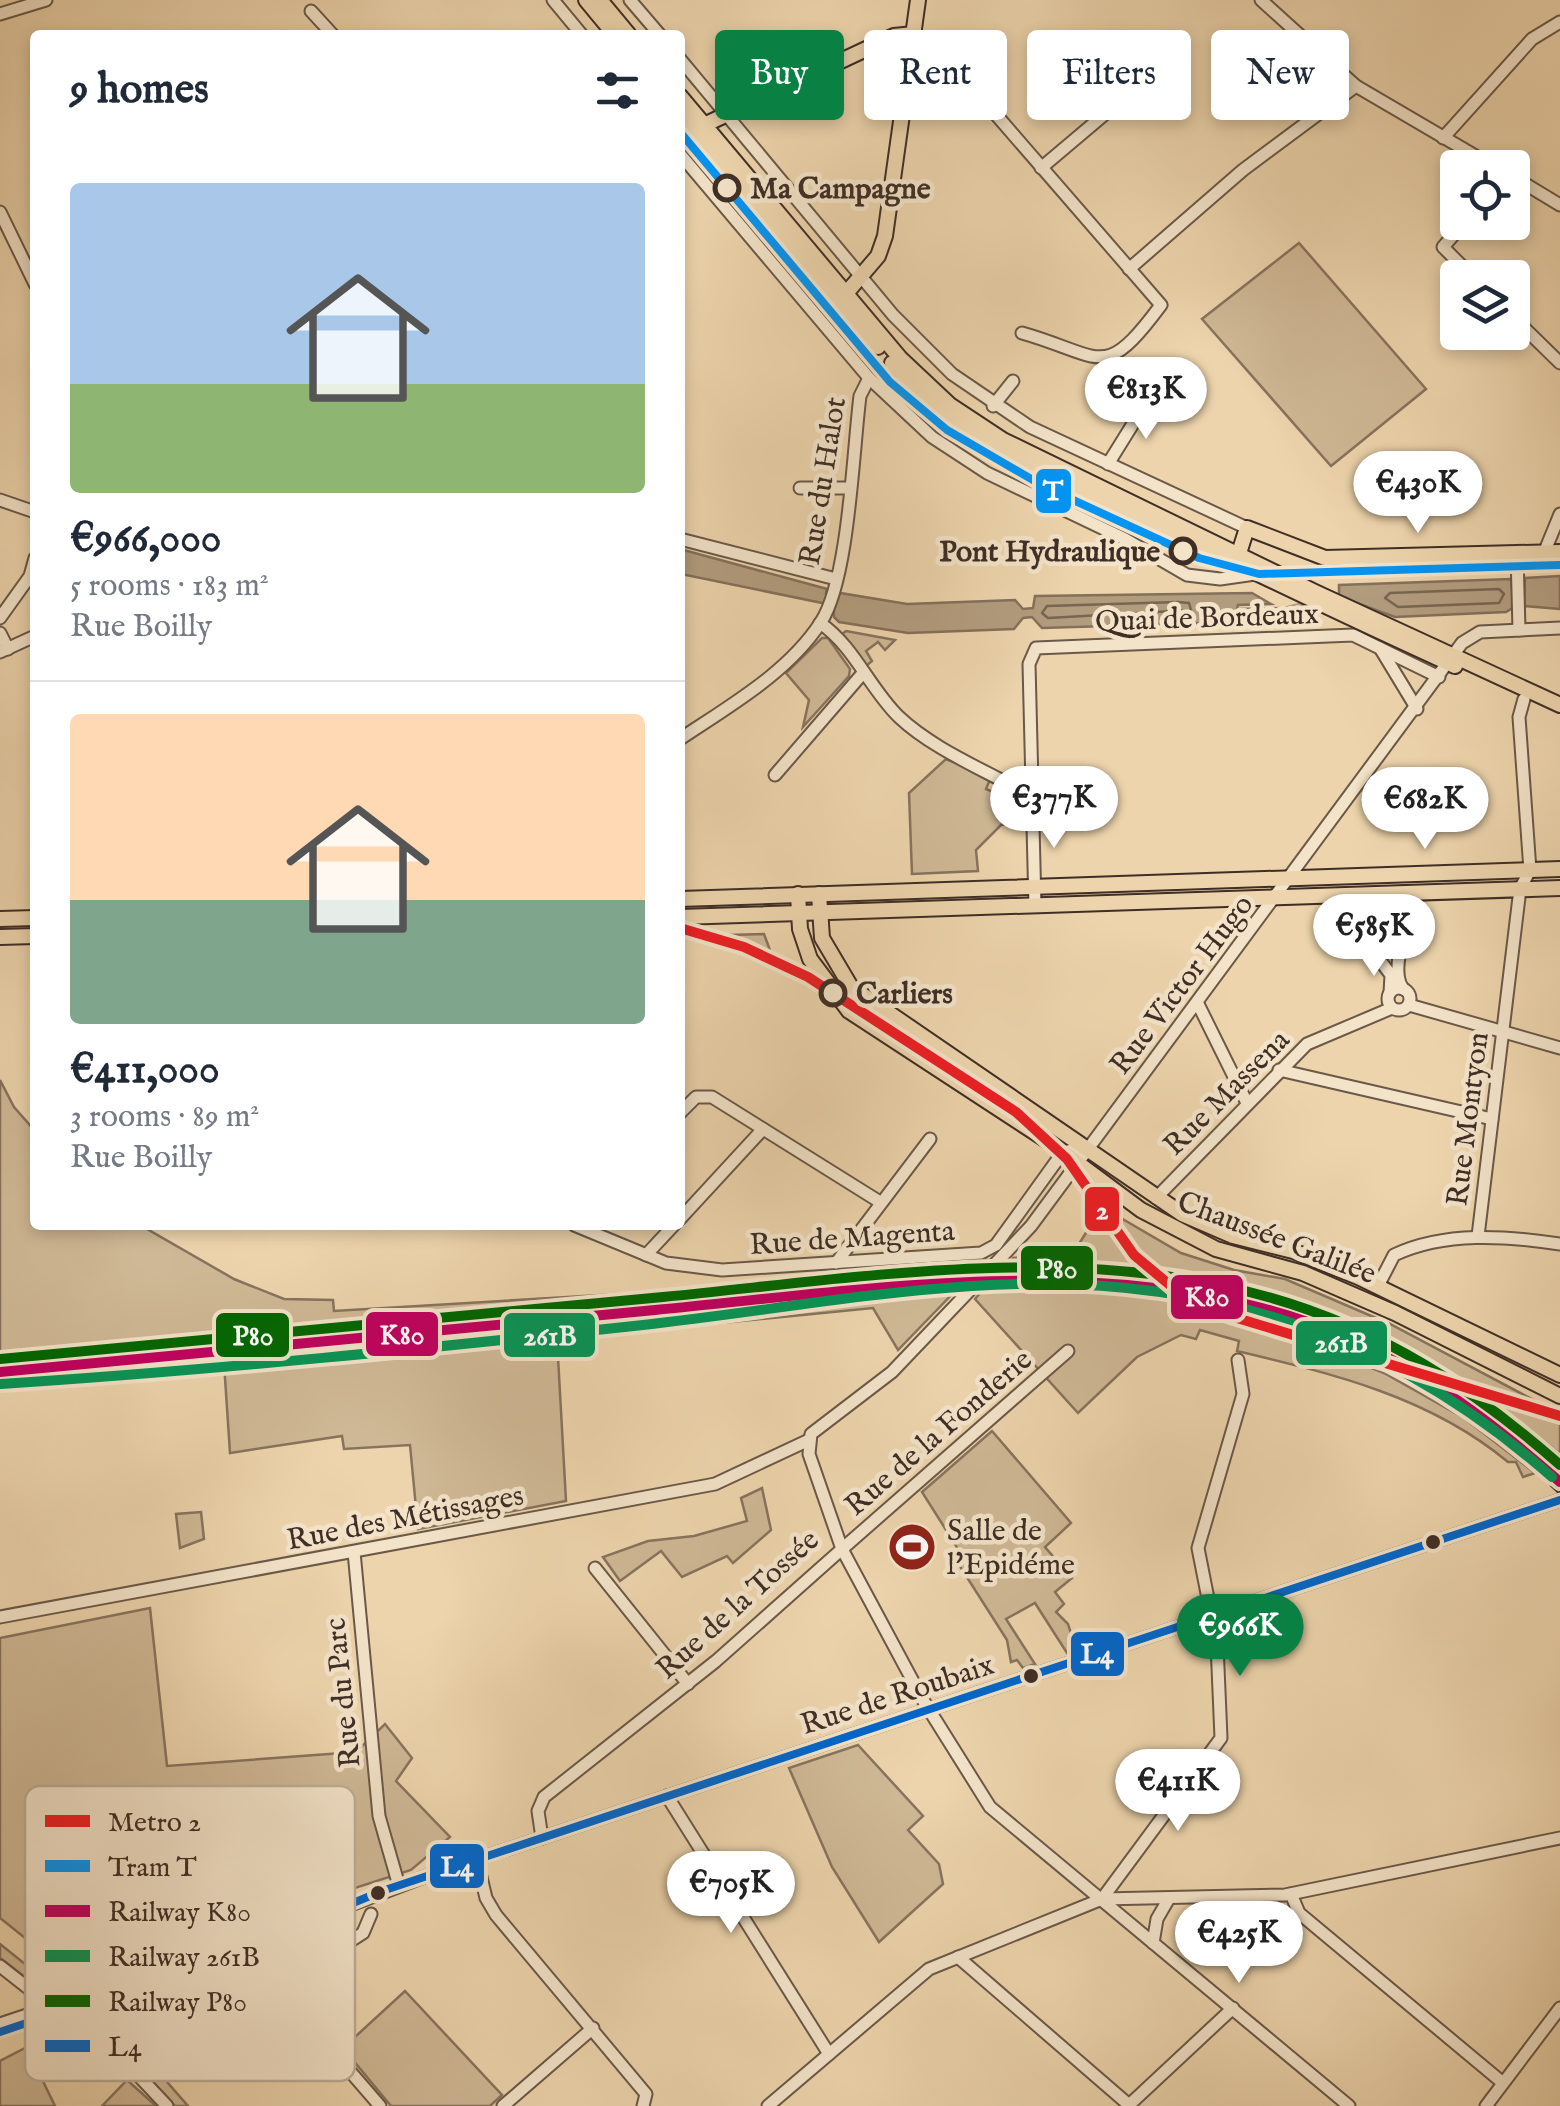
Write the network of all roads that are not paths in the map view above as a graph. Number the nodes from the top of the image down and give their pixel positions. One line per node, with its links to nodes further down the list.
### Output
1 (46, 0): 9 (street)
2 (553, 0): 12 (street)
3 (586, 0): 13 (main road)
4 (600, 0): 14 (main road)
5 (630, 0): 15 (street)
6 (918, 0): 16 (main road)
7 (1261, 0): 18 (street)
8 (311, 11): 11 (street)
9 (0, 14)
10 (1560, 22): 26 (street)
11 (328, 30)
12 (578, 30)
13 (611, 30)
14 (625, 30)
15 (656, 30)
16 (914, 30)
17 (685, 65): 19 (street)
18 (1356, 86): 26 (street); 36 (street)
19 (715, 101)
20 (715, 119): 25 (main road)
21 (731, 120): 37 (street)
22 (902, 120): 37 (main road)
23 (1000, 120): 29 (street)
24 (1097, 120): 29 (street)
25 (692, 130): 39 (main road)
26 (1443, 138): 27 (street)
27 (1464, 150)
28 (685, 160): 43 (street)
29 (1041, 168): 36 (street)
30 (1530, 187): 31 (street)
31 (1560, 205)
32 (0, 212): 33 (street)
33 (5, 240): 38 (street)
34 (1449, 240): 35 (street)
35 (1456, 260)
36 (1128, 268): 40 (street)
37 (861, 274): 39 (main road); 46 (street)
38 (30, 277)
39 (844, 298): 57 (main road)
40 (1022, 334)
41 (1530, 334): 42 (street)
42 (1560, 363)
43 (869, 378): 49 (street, Rue du Halot); 61 (street)
44 (1013, 381): 46 (street)
45 (1149, 398): 47 (street)
46 (993, 406): 47 (street)
47 (1108, 464): 53 (street)
48 (800, 488): 49 (street)
49 (848, 488): 60 (street, Rue du Halot)
50 (0, 500): 51 (street)
51 (30, 510)
52 (1560, 514): 55 (street)
53 (1247, 528): 56 (main road); 57 (main road)
54 (685, 539): 60 (street)
55 (1552, 552): 56 (main road)
56 (1518, 554): 65 (street)
57 (1237, 558): 59 (main road); 61 (street); 70 (main road)
58 (30, 572): 62 (street)
59 (1255, 574): 61 (street); 70 (main road)
60 (836, 579): 63 (street, Rue du Halot)
61 (1220, 579)
62 (0, 618)
63 (820, 623): 71 (street); 77 (street, Rue du Halot)
64 (1560, 628): 65 (street)
65 (1520, 630): 70 (street)
66 (0, 633): 69 (street)
67 (30, 638): 69 (street)
68 (1380, 648): 72 (street, Quai de Bordeaux); 75 (street); 79 (street, Quai de Bordeaux)
69 (4, 650)
70 (1451, 659): 72 (street, Rue Victor Hugo); 73 (main road); 74 (main road)
71 (863, 673): 78 (street); 79 (street)
72 (1439, 677): 75 (street, Rue Victor Hugo)
73 (1524, 699): 76 (main road); 81 (street)
74 (1560, 705)
75 (1417, 709): 82 (street, Rue Victor Hugo)
76 (1560, 716)
77 (685, 731)
78 (776, 775)
79 (1032, 796): 83 (street)
80 (1560, 869): 81 (main road)
81 (1530, 870): 82 (main road); 85 (street, Rue Montyon)
82 (1292, 878): 83 (main road); 90 (street, Rue Victor Hugo)
83 (1035, 887): 88 (main road); 92 (street)
84 (1560, 888): 85 (main road)
85 (1520, 890): 86 (main road); 107 (street, Rue Montyon)
86 (1413, 893): 89 (main road); 100 (street)
87 (798, 894): 88 (main road); 91 (main road); 94 (main road, Chaussée Galilée)
88 (819, 894): 93 (main road, Chaussée Galilée)
89 (1342, 895): 90 (main road); 101 (street)
90 (1278, 897): 92 (main road); 104 (street, Rue Victor Hugo)
91 (685, 898)
92 (1036, 906): 93 (main road)
93 (819, 912): 94 (main road); 115 (main road, Chaussée Galilée)
94 (798, 913): 95 (main road); 116 (main road, Chaussée Galilée)
95 (685, 916)
96 (0, 918): 97 (main road)
97 (30, 918)
98 (30, 936): 99 (main road)
99 (0, 938)
100 (1404, 946): 101 (street); 102 (street)
101 (1374, 950): 103 (street)
102 (1403, 988): 103 (street); 105 (street)
103 (1390, 993): 106 (street)
104 (1198, 1004): 110 (street); 115 (street, Rue Victor Hugo)
105 (1409, 1004): 106 (street); 107 (street)
106 (1392, 1008): 109 (street, Rue Massena)
107 (1503, 1032): 108 (street); 112 (street, Rue Montyon)
108 (1560, 1048)
109 (1280, 1070): 110 (street, Rue Massena); 112 (street)
110 (1247, 1103): 118 (street, Rue Massena)
111 (685, 1108): 113 (street)
112 (1492, 1118): 123 (street, Rue Montyon)
113 (764, 1128): 119 (street); 120 (street)
114 (930, 1139): 119 (street)
115 (1090, 1148): 116 (street); 117 (street, Rue Victor Hugo); 118 (main road, Chaussée Galilée)
116 (1063, 1152): 117 (main road, Chaussée Galilée); 126 (street, Rue de Magenta)
117 (1079, 1163): 131 (main road, Chaussée Galilée); 132 (street)
118 (1156, 1198): 127 (main road, Chaussée Galilée)
119 (880, 1202): 126 (street)
120 (685, 1213)
121 (588, 1230): 125 (street, Rue de Magenta)
122 (669, 1230): 125 (street)
123 (1478, 1236): 124 (street); 127 (street)
124 (1560, 1244)
125 (646, 1255): 126 (street, Rue de Magenta)
126 (836, 1263)
127 (1378, 1286): 130 (main road, Chaussée Galilée)
128 (1068, 1351): 134 (street, Rue de la Fonderie)
129 (1238, 1360): 137 (street)
130 (1560, 1375)
131 (1560, 1396)
132 (809, 1440): 134 (street, Rue de la Tossée); 135 (street, Rue des Métissages)
133 (1560, 1500): 137 (street, Rue de Roubaix)
134 (842, 1550): 139 (street, Rue de la Tossée); 140 (street, Rue de la Fonderie)
135 (354, 1552): 138 (street, Rue des Métissages); 145 (street, Rue du Parc)
136 (595, 1568): 139 (street)
137 (1210, 1616): 140 (street, Rue de Roubaix); 147 (street)
138 (0, 1617)
139 (688, 1684): 142 (street, Rue de la Tossée)
140 (929, 1710): 141 (street, Rue de Roubaix); 147 (street, Rue de la Fonderie)
141 (667, 1796): 142 (street, Rue de Roubaix); 161 (street)
142 (542, 1838): 144 (street, Rue de Roubaix)
143 (1560, 1838): 146 (street)
144 (478, 1860): 145 (street, Rue de Roubaix); 160 (street)
145 (399, 1886): 149 (street, Rue de Roubaix)
146 (1291, 1894): 148 (street); 164 (street)
147 (1102, 1899): 148 (street); 152 (street, Rue de la Fonderie); 153 (street)
148 (1168, 1900): 152 (street)
149 (355, 1903)
150 (372, 1914): 151 (street)
151 (355, 1938)
152 (1153, 1943): 156 (street, Rue de la Fonderie)
153 (958, 1957): 161 (street); 165 (street)
154 (0, 1966): 155 (street)
155 (25, 1985)
156 (1233, 2008): 165 (street); 171 (street, Rue de la Fonderie)
157 (1560, 2008): 164 (street)
158 (25, 2015): 159 (street, Rue de Roubaix)
159 (0, 2024)
160 (592, 2028): 168 (street); 169 (street)
161 (829, 2054): 170 (street)
162 (355, 2077): 167 (street)
163 (143, 2081): 166 (street)
164 (1504, 2083): 172 (street)
165 (1128, 2105)
166 (167, 2106)
167 (380, 2106)
168 (502, 2106)
169 (643, 2106)
170 (768, 2106)
171 (1349, 2106)
172 (1486, 2106)

